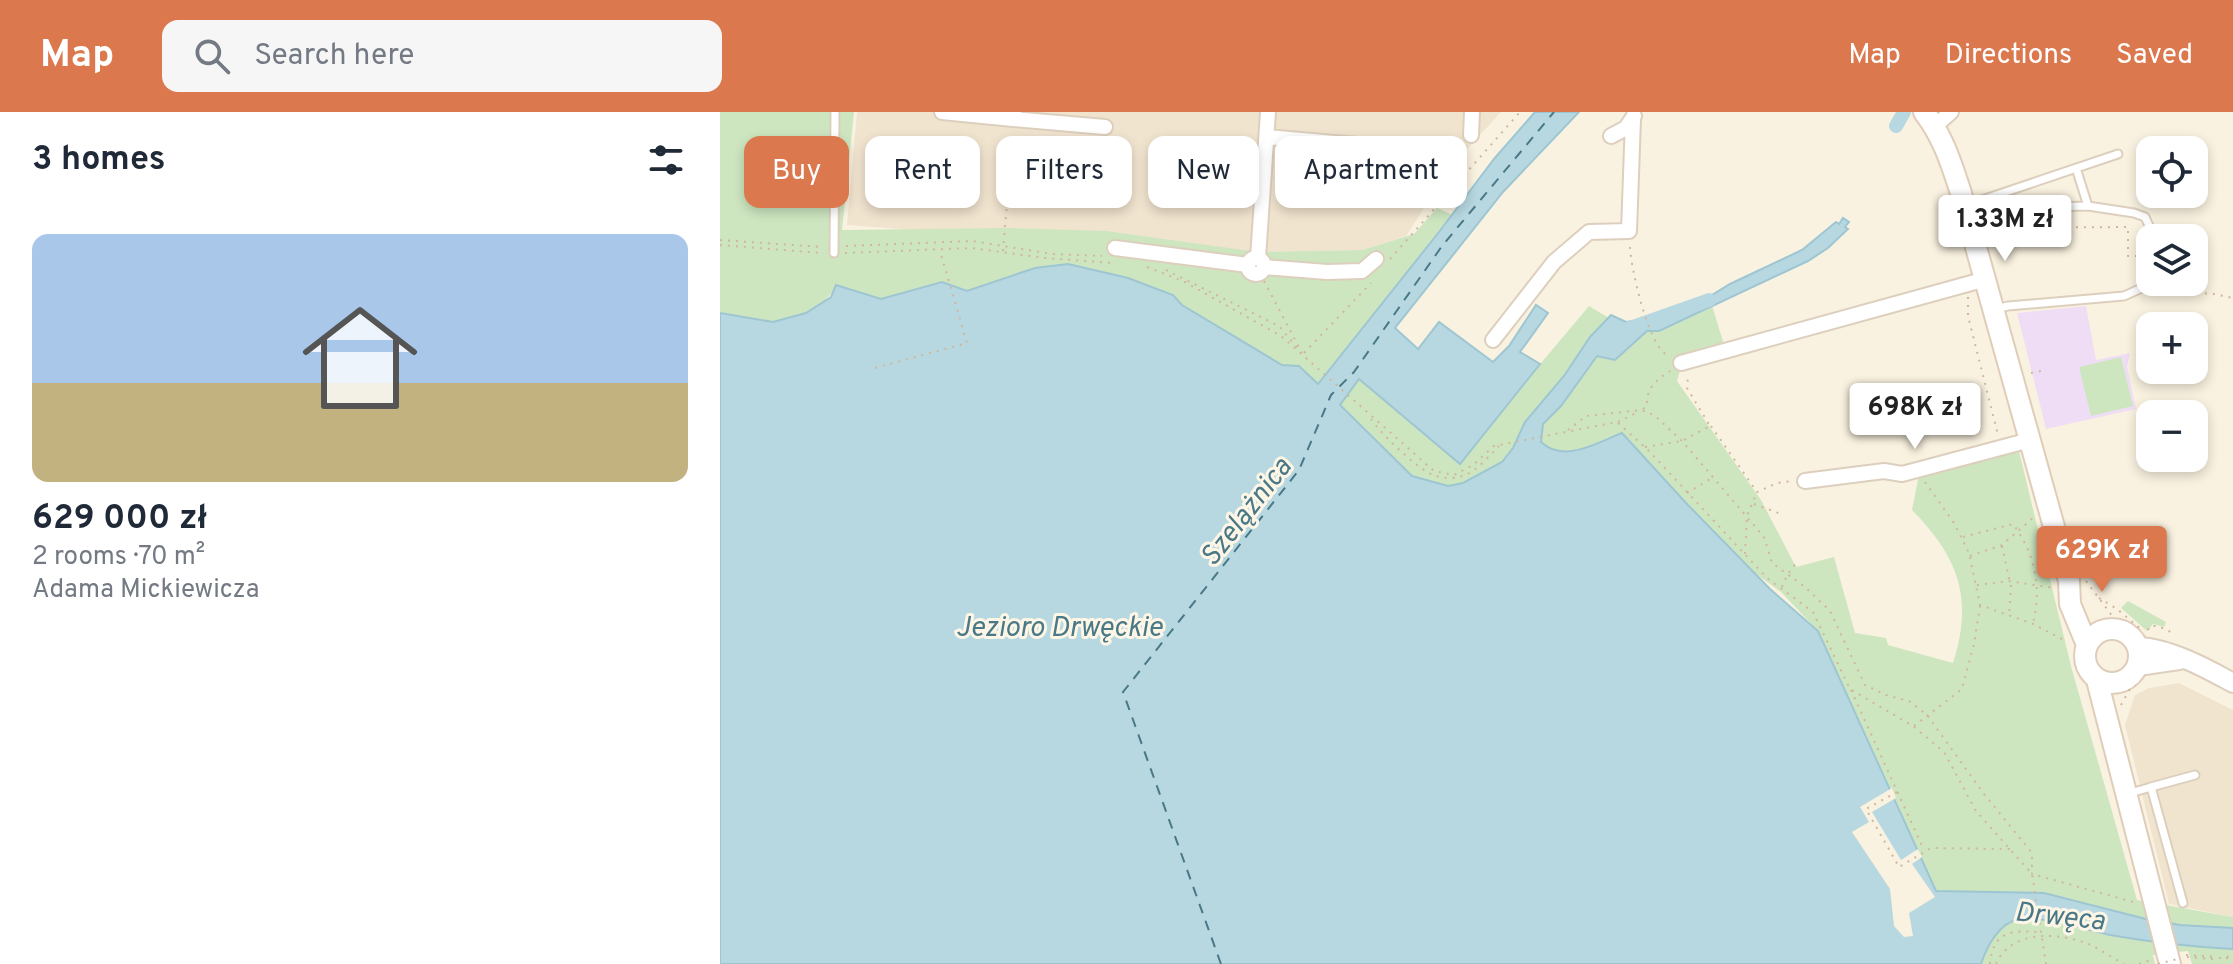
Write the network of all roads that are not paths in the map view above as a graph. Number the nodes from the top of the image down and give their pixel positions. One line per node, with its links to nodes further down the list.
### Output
1 (835, 112): 20 (lane)
2 (942, 112): 6 (street)
3 (1268, 112): 12 (street)
4 (1472, 112): 10 (street)
5 (1951, 112): 8 (street)
6 (1014, 115): 9 (street)
7 (1634, 116): 11 (street); 27 (street)
8 (1929, 119): 16 (main road)
9 (1105, 127)
10 (1471, 135)
11 (1611, 136)
12 (1267, 137): 13 (street); 23 (street)
13 (1275, 138)
14 (2118, 154): 15 (lane)
15 (2076, 168): 16 (lane); 17 (lane)
16 (1965, 205): 24 (main road)
17 (2088, 206): 18 (lane); 19 (lane)
18 (2050, 207)
19 (2148, 224)
20 (834, 250)
21 (1114, 256): 23 (street)
22 (1382, 261): 23 (street)
23 (1258, 266)
24 (1986, 279): 26 (main road); 28 (street)
25 (2136, 290): 26 (lane)
26 (1995, 309): 29 (main road)
27 (1493, 340)
28 (1685, 366)
29 (2030, 440): 30 (street); 31 (main road)
30 (1805, 481)
31 (2086, 640): 32 (main road); 33 (main road)
32 (2141, 657): 33 (main road); 34 (street)
33 (2108, 682): 37 (main road)
34 (2233, 683)
35 (2195, 775): 36 (lane)
36 (2151, 787): 37 (lane); 38 (lane)
37 (2125, 794): 39 (main road)
38 (2183, 903)
39 (2171, 958)

